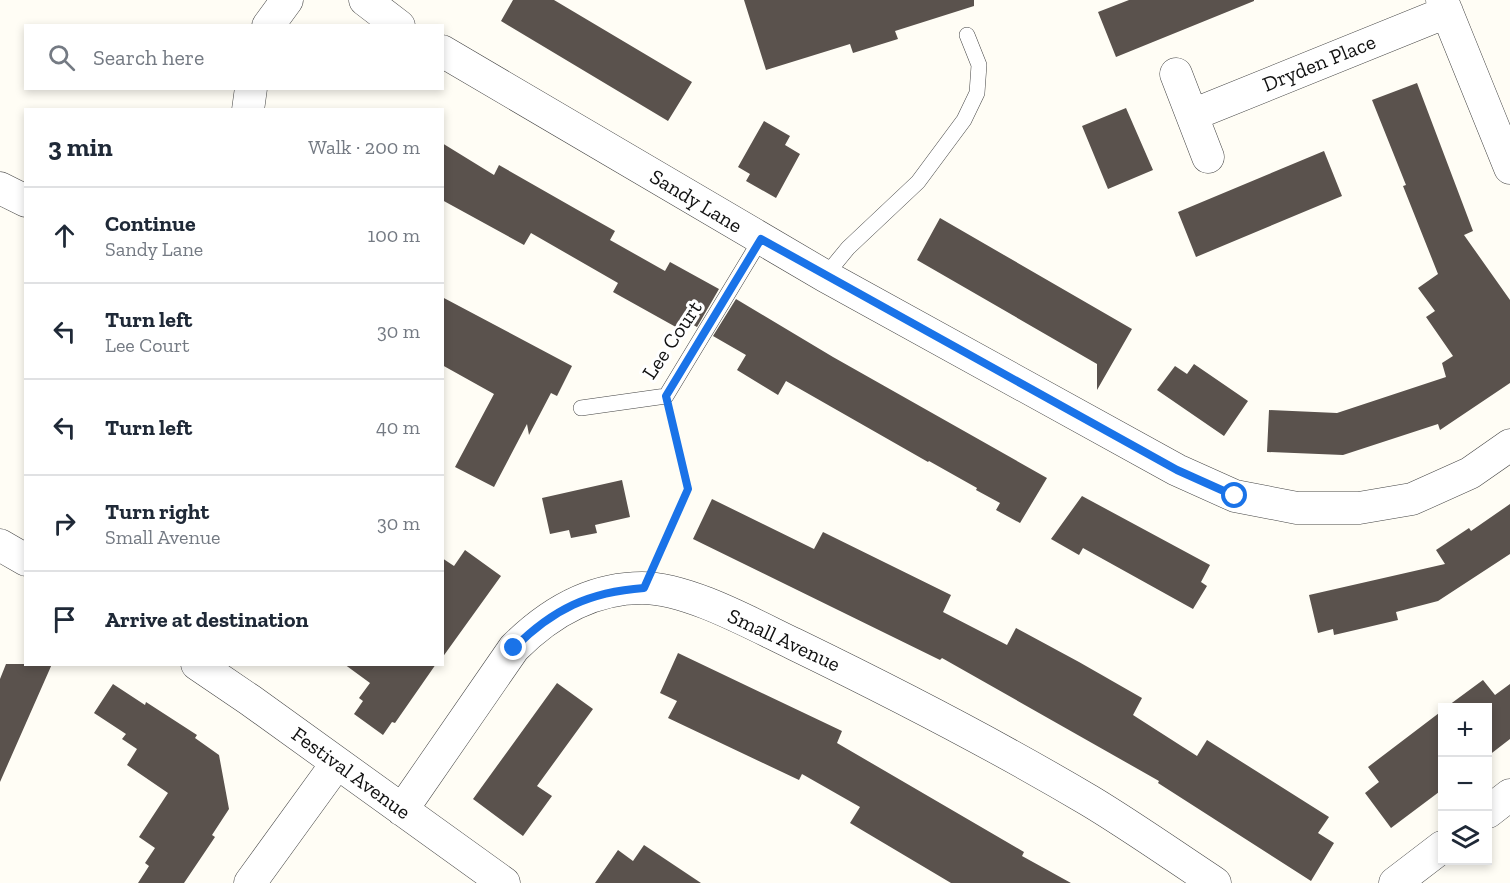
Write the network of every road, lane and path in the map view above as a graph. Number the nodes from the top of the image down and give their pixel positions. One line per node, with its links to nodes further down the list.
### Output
1 (287, 0): 4 (street)
2 (365, 0): 5 (street)
3 (1445, 6): 11 (street, Dryden Place); 13 (street)
4 (269, 24)
5 (396, 24)
6 (967, 35): 17 (lane)
7 (444, 52): 16 (street, Sandy Lane)
8 (1176, 74): 11 (street)
9 (251, 90): 10 (street)
10 (248, 108)
11 (1192, 115): 12 (street)
12 (1208, 157)
13 (1510, 168)
14 (0, 188): 15 (street)
15 (24, 200)
16 (761, 239): 17 (street, Sandy Lane); 18 (lane, Lee Court)
17 (825, 276): 20 (street, Sandy Lane)
18 (666, 396): 19 (lane, Lee Court); 23 (path)
19 (582, 408)
20 (1510, 445)
21 (0, 545): 22 (street)
22 (24, 559)
23 (644, 588): 27 (street, Small Avenue); 32 (street, Small Avenue)
24 (200, 666): 25 (street, Festival Avenue)
25 (337, 763): 27 (street, Festival Avenue); 30 (street)
26 (1510, 795): 28 (street)
27 (402, 810): 31 (street, Festival Avenue)
28 (1489, 811)
29 (1438, 851): 33 (street)
30 (250, 883)
31 (504, 883)
32 (1215, 883)
33 (1395, 883)

